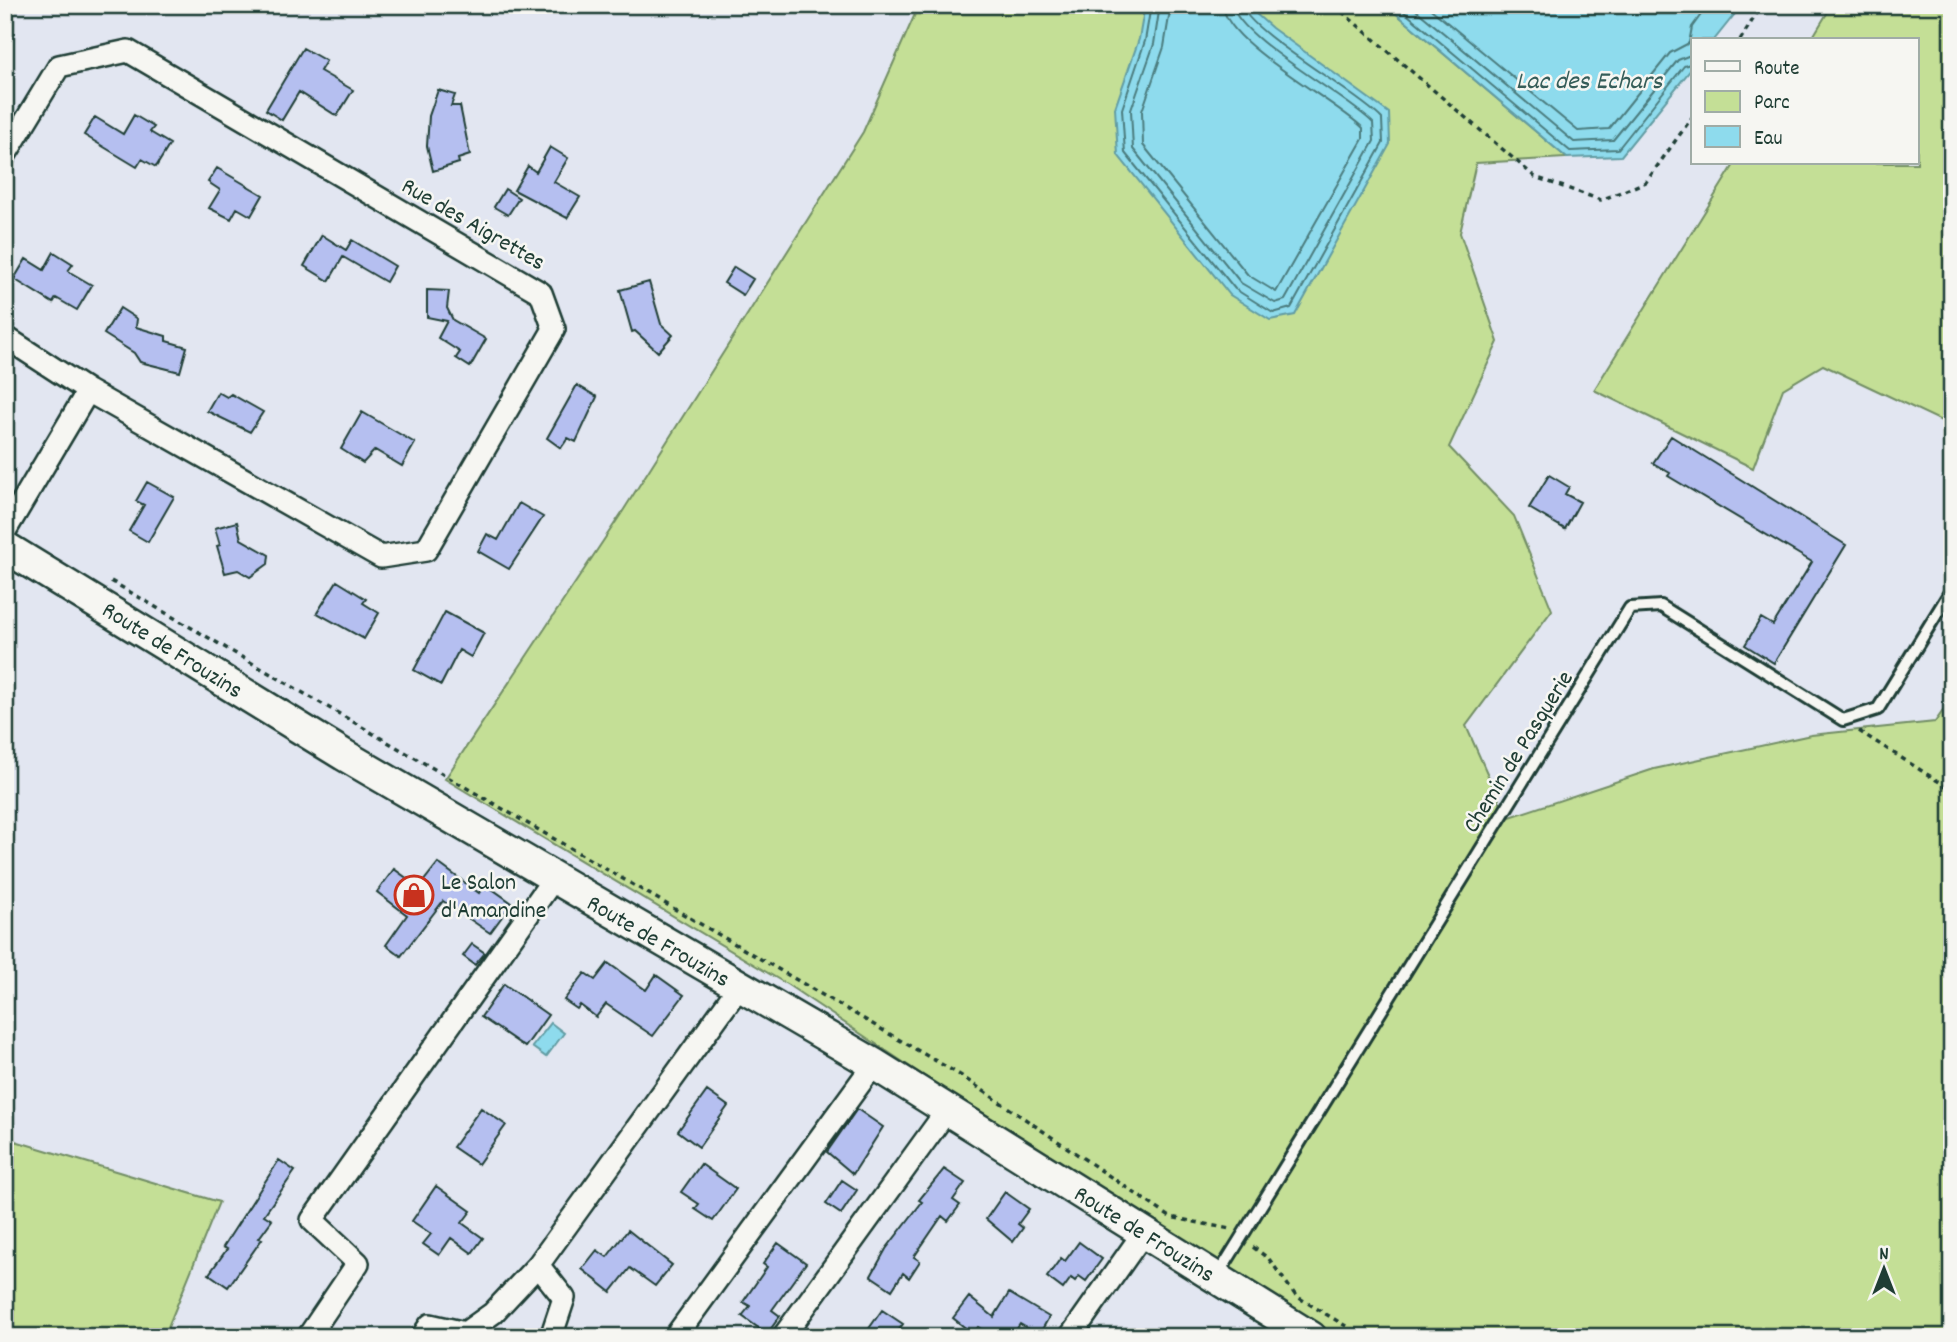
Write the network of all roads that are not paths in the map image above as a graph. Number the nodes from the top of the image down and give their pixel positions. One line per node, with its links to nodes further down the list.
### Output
1 (5, 155): 3 (street, Rue des Aigrettes)
2 (5, 337): 3 (street, Rue des Aigrettes)
3 (88, 390): 4 (street)
4 (5, 531)
5 (5, 547): 7 (main road, Route de Frouzins)
6 (1952, 589): 13 (lane, Chemin de Pasquerie)
7 (554, 878): 8 (main road, Route de Frouzins); 15 (street)
8 (739, 987): 9 (main road, Route de Frouzins); 12 (street)
9 (874, 1064): 10 (main road, Route de Frouzins); 18 (street)
10 (948, 1109): 11 (main road, Route de Frouzins); 19 (street)
11 (1144, 1232): 13 (main road, Route de Frouzins); 20 (street)
12 (538, 1265): 16 (street); 17 (street)
13 (1216, 1277): 14 (main road, Route de Frouzins)
14 (1310, 1336)
15 (308, 1337)
16 (422, 1337)
17 (551, 1337)
18 (676, 1337)
19 (783, 1337)
20 (1070, 1337)

